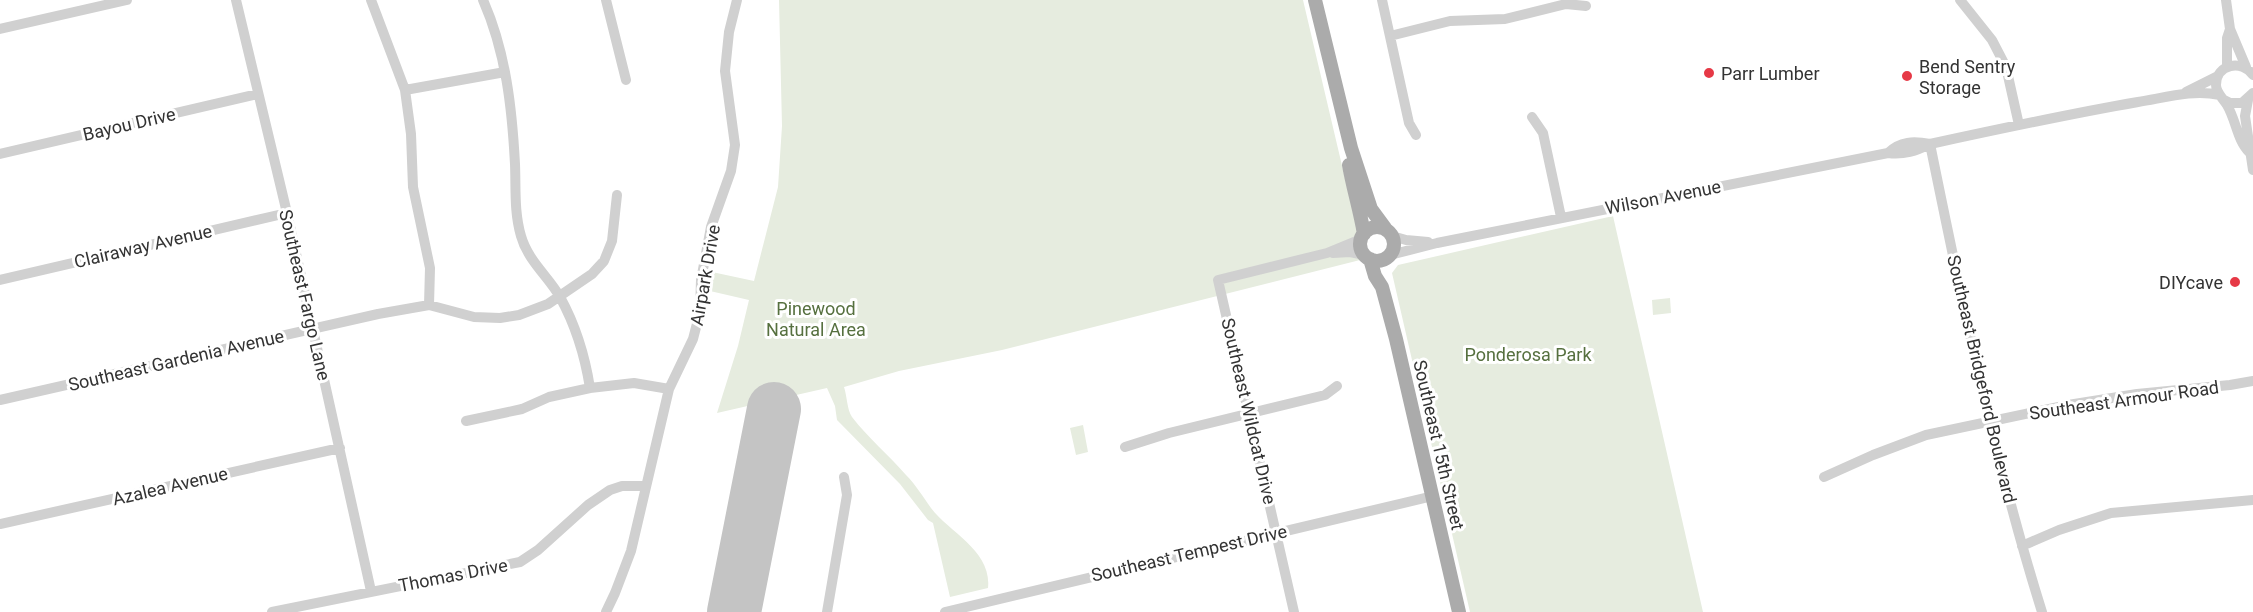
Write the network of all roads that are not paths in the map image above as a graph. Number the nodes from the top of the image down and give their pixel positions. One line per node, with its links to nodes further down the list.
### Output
1 (127, 0): 12 (street)
2 (236, 0): 21 (street, Southeast Fargo Lane)
3 (372, 0): 20 (street)
4 (606, 0): 19 (street)
5 (737, 0): 50 (street, Airpark Drive)
6 (1315, 0): 29 (main road)
7 (1382, 0): 14 (street)
8 (1960, 0): 26 (street)
9 (2226, 0): 13 (street)
10 (486, 1): 17 (street)
11 (1586, 6): 14 (street)
12 (0, 29)
13 (2230, 29): 15 (street); 16 (street)
14 (1390, 36): 27 (street)
15 (2227, 67): 16 (street); 18 (street, Wilson Avenue)
16 (2251, 71)
17 (505, 72): 20 (street); 44 (street)
18 (2218, 76): 22 (street, Wilson Avenue); 24 (street)
19 (626, 80)
20 (405, 90): 45 (street)
21 (258, 94): 31 (street, Bayou Drive); 34 (street, Southeast Fargo Lane)
22 (2184, 94): 24 (street, Wilson Avenue); 26 (street, Wilson Avenue)
23 (2251, 96): 24 (street, Wilson Avenue); 30 (street)
24 (2222, 97): 30 (street)
25 (1532, 117): 35 (street)
26 (2019, 125): 28 (street, Wilson Avenue)
27 (1416, 135)
28 (1930, 144): 35 (street, Wilson Avenue); 54 (street, Southeast Bridgeford Boulevard)
29 (1351, 148): 36 (main road); 37 (main road)
30 (2249, 152): 32 (street)
31 (0, 154)
32 (2253, 170)
33 (617, 195): 44 (street, Southeast Gardenia Avenue)
34 (286, 213): 42 (street, Clairaway Avenue); 46 (street, Southeast Fargo Lane)
35 (1561, 217): 38 (street, Wilson Avenue)
36 (1388, 232): 37 (main road); 38 (street, Wilson Avenue); 41 (main road)
37 (1362, 236): 39 (street); 40 (main road)
38 (1437, 243): 41 (street, Wilson Avenue)
39 (1327, 253): 40 (street); 52 (street, Southeast Wildcat Drive)
40 (1367, 257): 41 (main road); 43 (main road, Southeast 15th Street)
41 (1388, 257): 43 (main road, Southeast 15th Street)
42 (0, 280)
43 (1382, 287): 60 (main road, Southeast 15th Street)
44 (559, 296): 45 (street, Southeast Gardenia Avenue); 49 (street)
45 (429, 305): 46 (street, Southeast Gardenia Avenue)
46 (313, 329): 51 (street, Southeast Gardenia Avenue); 56 (street, Southeast Fargo Lane)
47 (2253, 381): 54 (street, Southeast Armour Road)
48 (1337, 386): 52 (street)
49 (590, 388): 50 (street); 53 (street)
50 (669, 388): 59 (street, Airpark Drive)
51 (0, 400)
52 (1249, 415): 55 (street); 63 (street, Southeast Wildcat Drive)
53 (466, 421)
54 (1990, 421): 58 (street, Southeast Armour Road); 64 (street, Southeast Bridgeford Boulevard)
55 (1125, 447)
56 (340, 448): 62 (street, Azalea Avenue); 65 (street, Southeast Fargo Lane)
57 (844, 477): 68 (street)
58 (1824, 477)
59 (646, 486): 65 (street, Thomas Drive); 67 (street, Airpark Drive)
60 (1433, 496): 63 (street, Southeast Tempest Drive); 71 (main road, Southeast 15th Street)
61 (2253, 501): 64 (street)
62 (0, 524)
63 (1277, 533): 69 (street, Southeast Tempest Drive); 70 (street, Southeast Wildcat Drive)
64 (2022, 546): 72 (street, Southeast Bridgeford Boulevard)
65 (371, 591): 66 (street, Thomas Drive)
66 (272, 612)
67 (606, 612)
68 (827, 612)
69 (945, 612)
70 (1294, 612)
71 (1458, 612)
72 (2042, 612)

